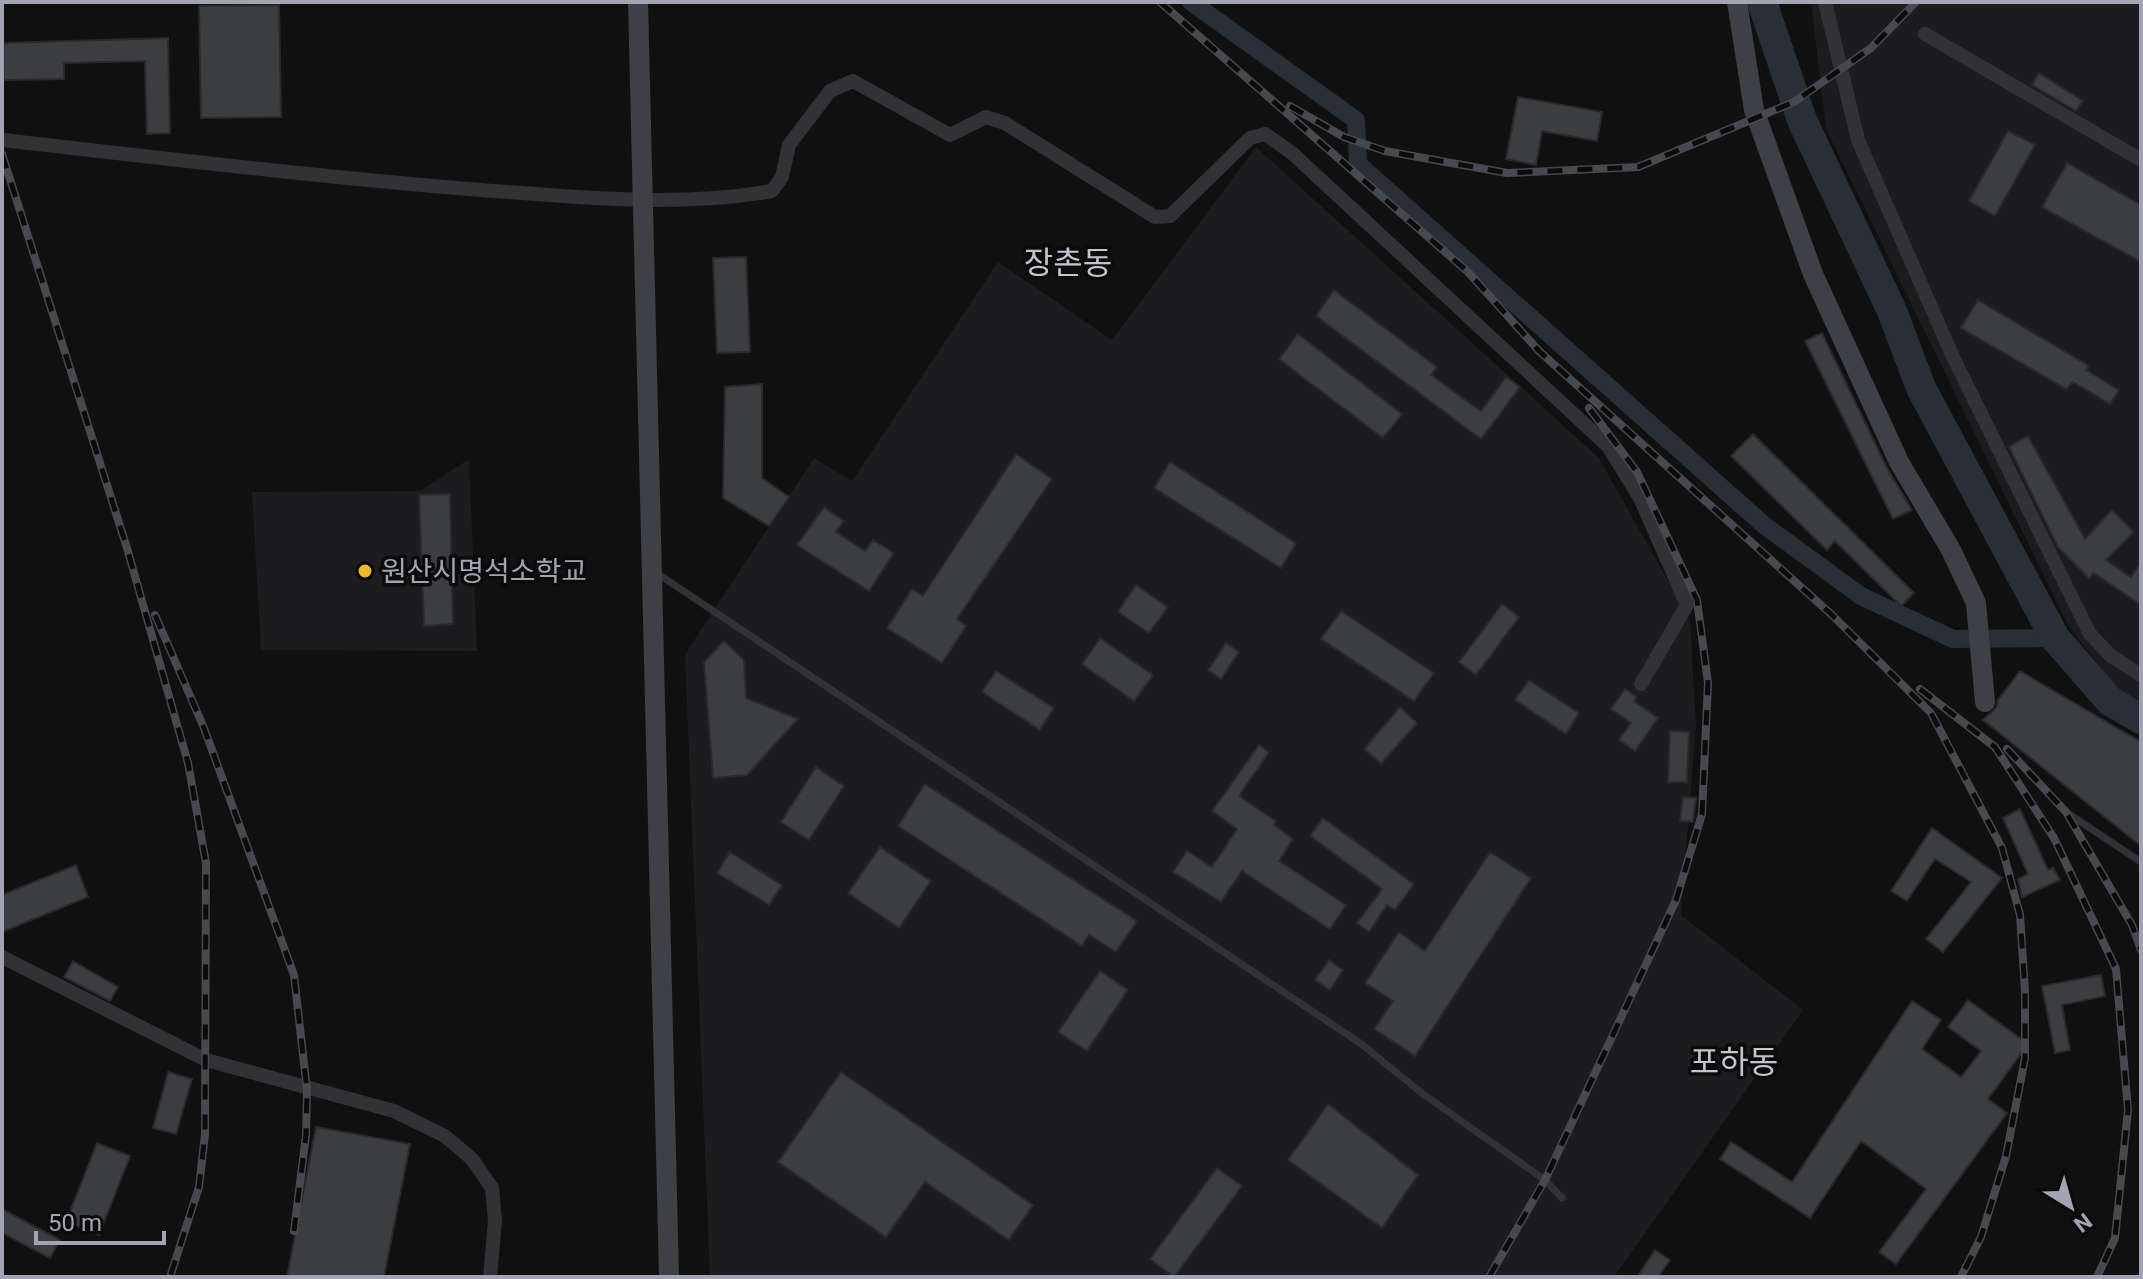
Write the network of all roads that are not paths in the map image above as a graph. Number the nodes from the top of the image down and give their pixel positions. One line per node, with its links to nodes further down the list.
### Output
1 (638, 2): 7 (street)
2 (1737, 2): 11 (street)
3 (1825, 2): 9 (street)
4 (1925, 34): 6 (street)
5 (2, 140): 7 (street)
6 (2141, 160)
7 (641, 200): 8 (street); 10 (street)
8 (650, 569): 15 (lane); 17 (street)
9 (2141, 675)
10 (1641, 684)
11 (1985, 702)
12 (2066, 812): 13 (lane)
13 (2141, 862)
14 (2, 957): 16 (street)
15 (1562, 1198)
16 (490, 1277)
17 (669, 1277)

